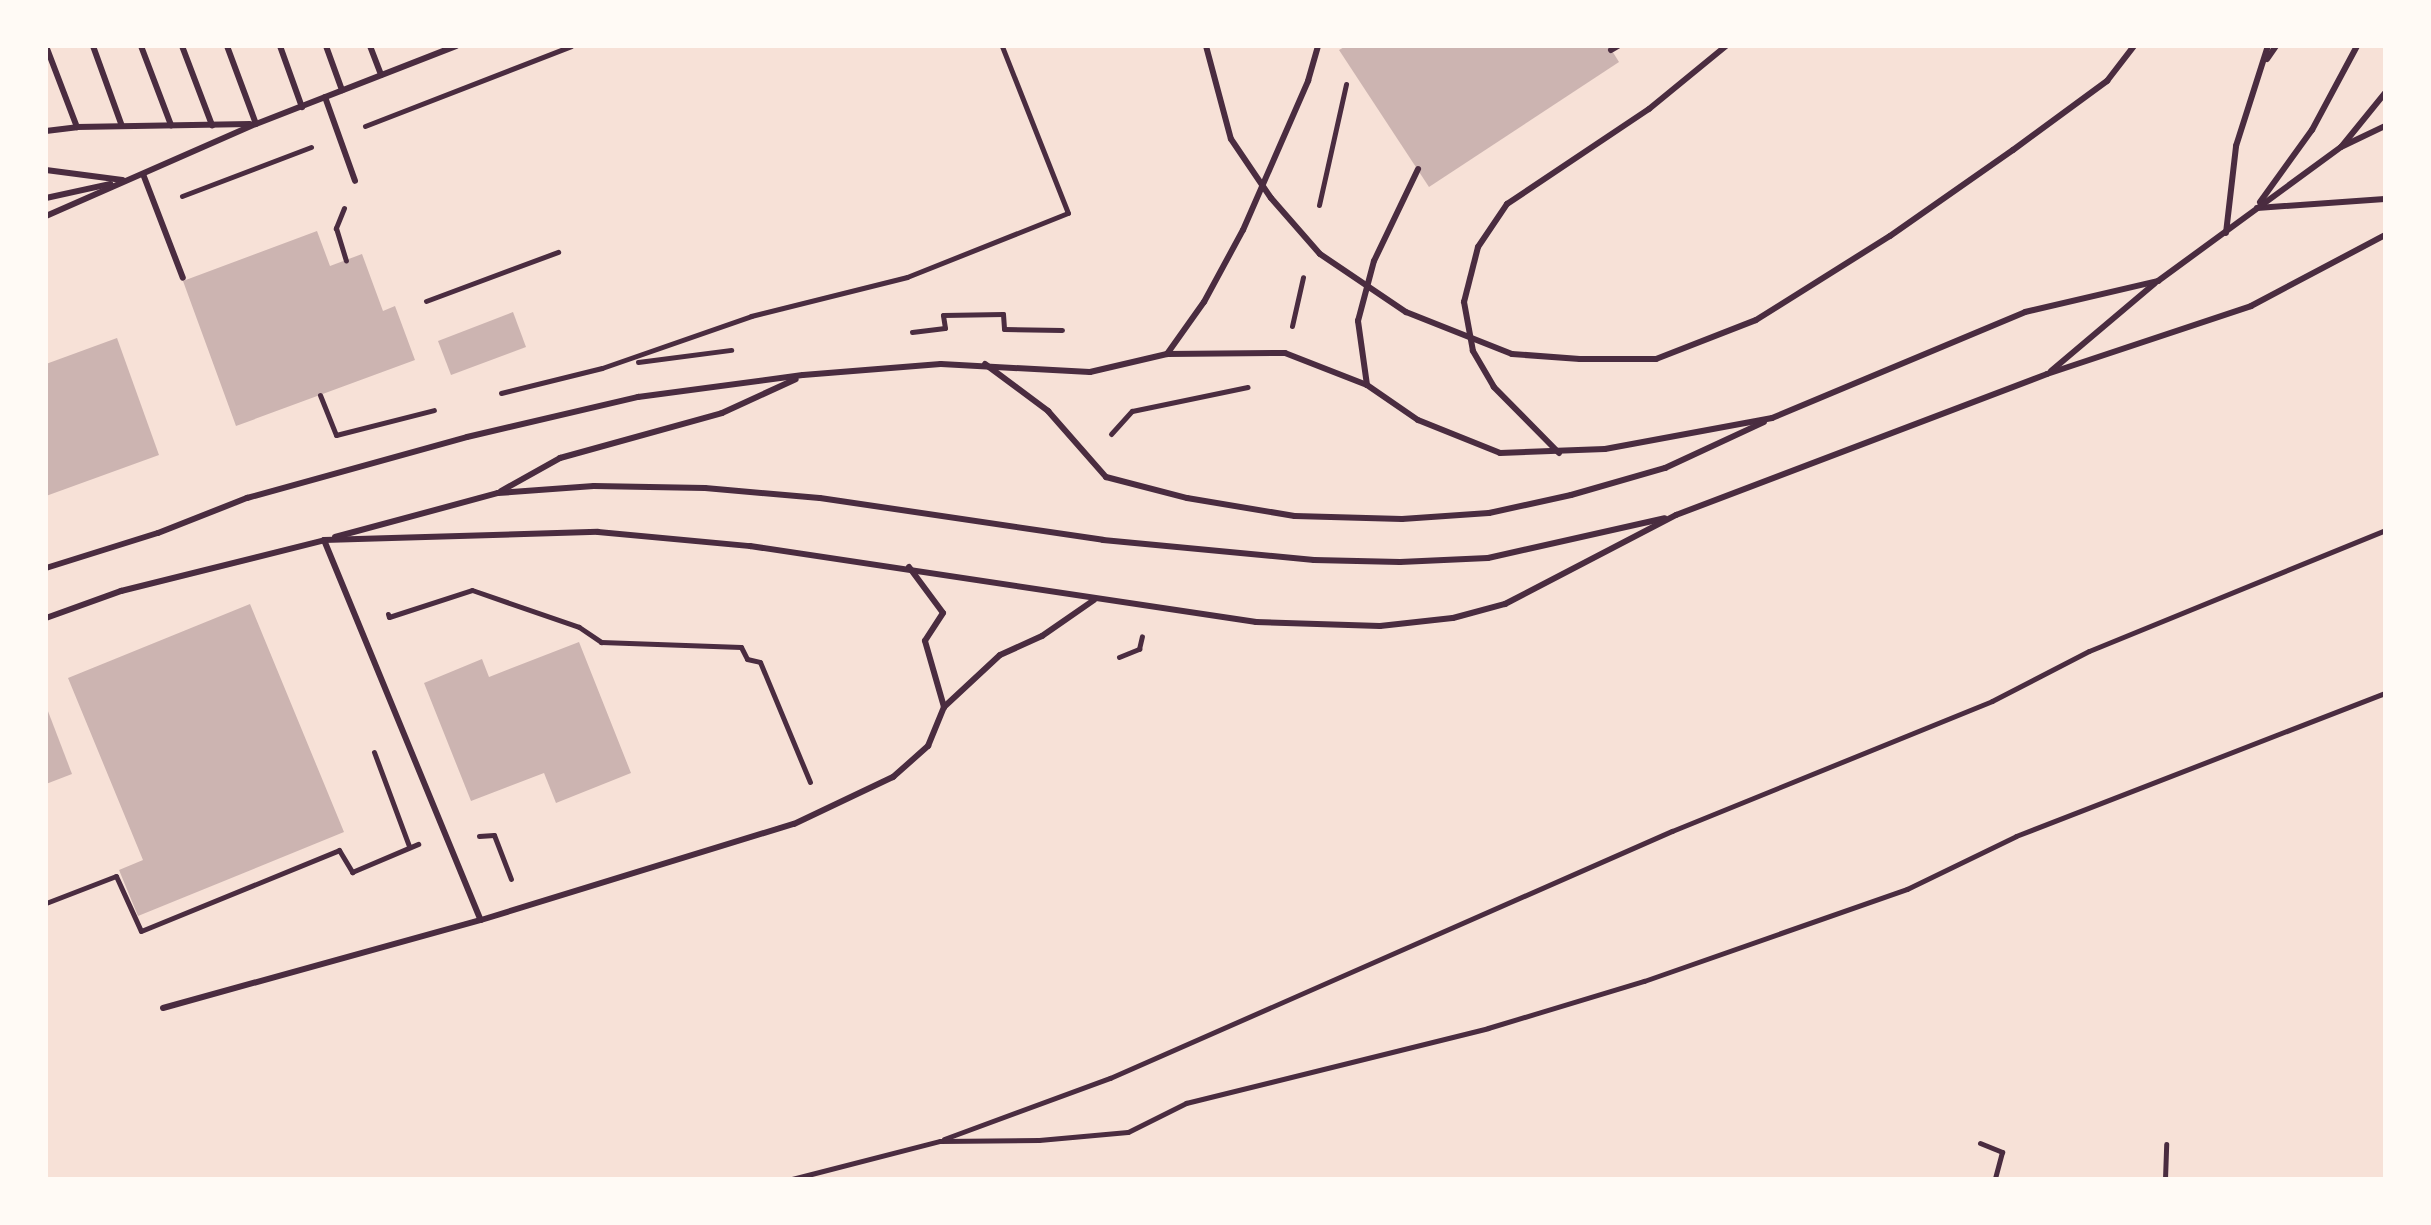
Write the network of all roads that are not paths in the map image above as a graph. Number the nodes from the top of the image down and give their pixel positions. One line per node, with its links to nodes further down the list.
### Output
1 (46, 46): 30 (lane)
2 (93, 46): 28 (lane)
3 (141, 46): 26 (lane)
4 (182, 46): 27 (lane)
5 (227, 46): 25 (lane)
6 (280, 46): 24 (lane)
7 (326, 46): 21 (lane)
8 (370, 46): 20 (lane)
9 (424, 46): 18 (lane)
10 (456, 46): 18 (lane)
11 (1206, 46): 14 (lane)
12 (1318, 46): 46 (lane)
13 (1726, 46): 52 (lane)
14 (2134, 46)
15 (2268, 46): 19 (lane)
16 (2276, 46): 19 (lane)
17 (2357, 46): 40 (lane)
18 (428, 57): 20 (lane)
19 (2262, 66): 42 (lane)
20 (381, 75): 21 (lane)
21 (342, 90): 23 (lane)
22 (2385, 93): 32 (lane)
23 (325, 97): 24 (lane); 37 (lane)
24 (302, 107): 25 (lane)
25 (256, 124): 27 (lane); 35 (lane)
26 (171, 125): 27 (lane); 28 (lane)
27 (212, 125)
28 (122, 126): 30 (lane)
29 (2385, 126): 32 (lane)
30 (77, 127): 31 (lane)
31 (46, 131)
32 (2341, 147): 40 (lane)
33 (1418, 169): 50 (lane)
34 (46, 170): 36 (lane)
35 (143, 174): 36 (lane); 44 (lane)
36 (125, 181): 38 (lane); 41 (lane)
37 (355, 181)
38 (46, 198)
39 (2385, 199): 40 (lane)
40 (2255, 208): 42 (lane)
41 (46, 216)
42 (2226, 234): 45 (lane)
43 (2385, 235): 48 (lane)
44 (183, 278)
45 (2158, 281): 48 (lane); 51 (lane)
46 (1167, 354): 47 (lane); 50 (lane)
47 (985, 364): 49 (lane); 51 (lane)
48 (2047, 374): 54 (lane)
49 (803, 375): 53 (lane); 57 (lane)
50 (1367, 385): 52 (lane)
51 (1772, 418): 52 (lane)
52 (1559, 453)
53 (498, 493): 54 (lane); 55 (lane)
54 (1676, 515): 58 (lane)
55 (324, 540): 56 (lane); 59 (lane); 61 (lane)
56 (909, 567): 58 (lane); 60 (lane)
57 (46, 568)
58 (1094, 600): 60 (lane)
59 (46, 618)
60 (944, 707): 61 (lane)
61 (481, 920): 62 (lane)
62 (163, 1008)

